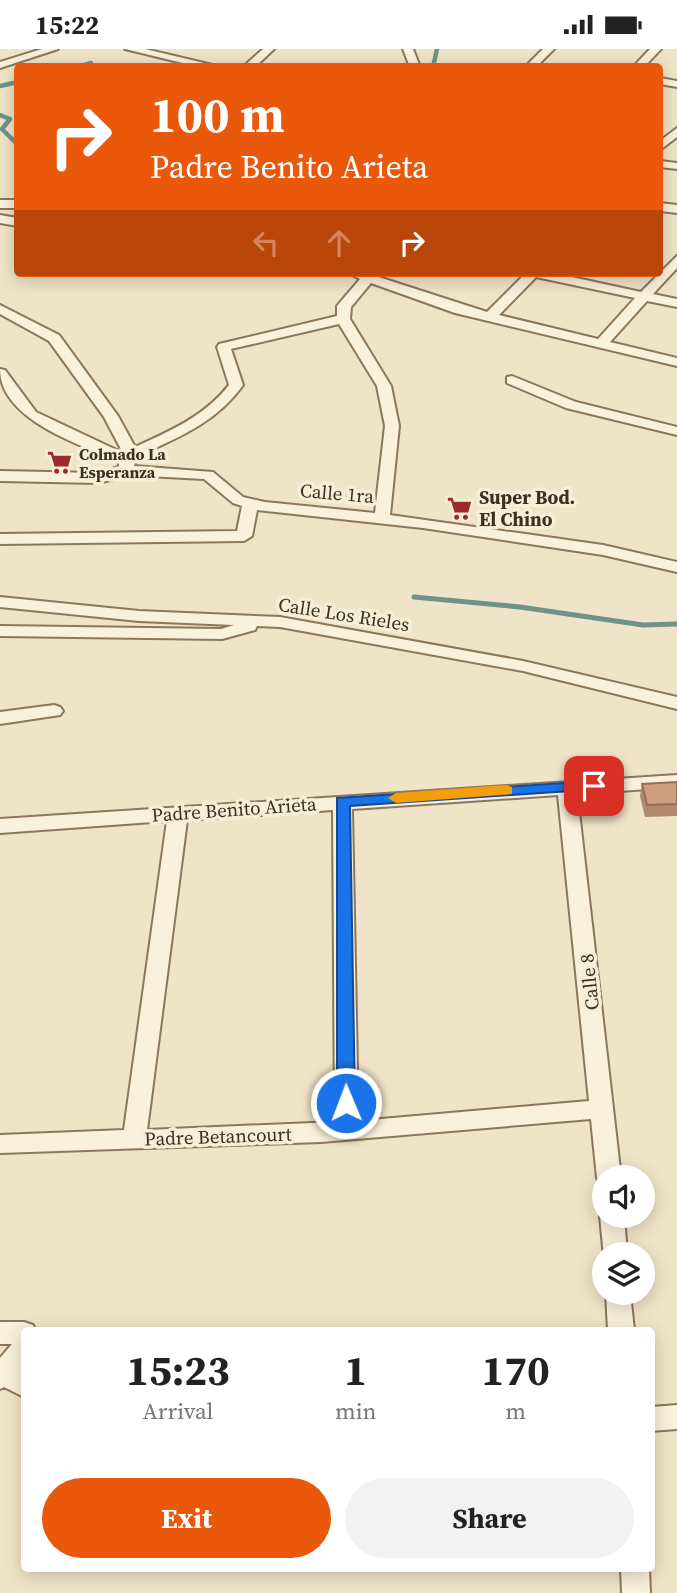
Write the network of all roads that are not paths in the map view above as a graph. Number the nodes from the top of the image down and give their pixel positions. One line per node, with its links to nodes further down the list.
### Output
1 (53, 49): 12 (street)
2 (130, 49): 6 (street)
3 (269, 49): 9 (street)
4 (549, 49): 10 (street)
5 (656, 49): 11 (street)
6 (160, 52): 7 (street); 8 (street)
7 (146, 63)
8 (201, 63)
9 (253, 63)
10 (537, 63)
11 (642, 63)
12 (0, 65)
13 (677, 131): 14 (street)
14 (663, 145)
15 (677, 260): 16 (street)
16 (663, 275)
17 (360, 277): 26 (street)
18 (364, 277): 25 (street)
19 (530, 277): 25 (street)
20 (553, 277): 22 (street)
21 (661, 277): 22 (street)
22 (643, 296): 23 (street); 27 (street)
23 (677, 303)
24 (0, 309): 32 (street)
25 (490, 317): 27 (street)
26 (343, 319): 32 (street); 35 (street)
27 (602, 343): 28 (street)
28 (677, 362)
29 (0, 373): 32 (street)
30 (512, 380): 31 (street)
31 (677, 431)
32 (128, 461): 33 (street, Calle 1ra); 34 (street, Calle 1ra)
33 (0, 476)
34 (250, 503): 35 (street, Calle 1ra); 36 (street)
35 (382, 518): 37 (street, Calle 1ra)
36 (0, 540)
37 (677, 566)
38 (0, 603): 39 (street, Calle Los Rieles)
39 (260, 622): 40 (street); 41 (street, Calle Los Rieles)
40 (0, 631)
41 (677, 703)
42 (54, 711): 43 (street)
43 (0, 717)
44 (677, 781): 45 (street, Padre Benito Arieta)
45 (567, 787): 46 (street, Padre Benito Arieta); 49 (street, Calle 8)
46 (342, 801): 47 (street, Padre Benito Arieta); 50 (street)
47 (178, 812): 48 (street, Padre Benito Arieta); 51 (street)
48 (0, 826)
49 (603, 1109): 50 (street, Padre Betancourt); 53 (street, Calle 8)
50 (347, 1131): 51 (street, Padre Betancourt)
51 (134, 1139): 52 (street, Padre Betancourt)
52 (0, 1143)
53 (608, 1165)
54 (619, 1305): 55 (street)
55 (621, 1327)
56 (0, 1333): 57 (street)
57 (21, 1333)
58 (21, 1355): 59 (street)
59 (9, 1378)
60 (677, 1417): 61 (street)
61 (655, 1419)
62 (635, 1572): 63 (street)
63 (636, 1593)

